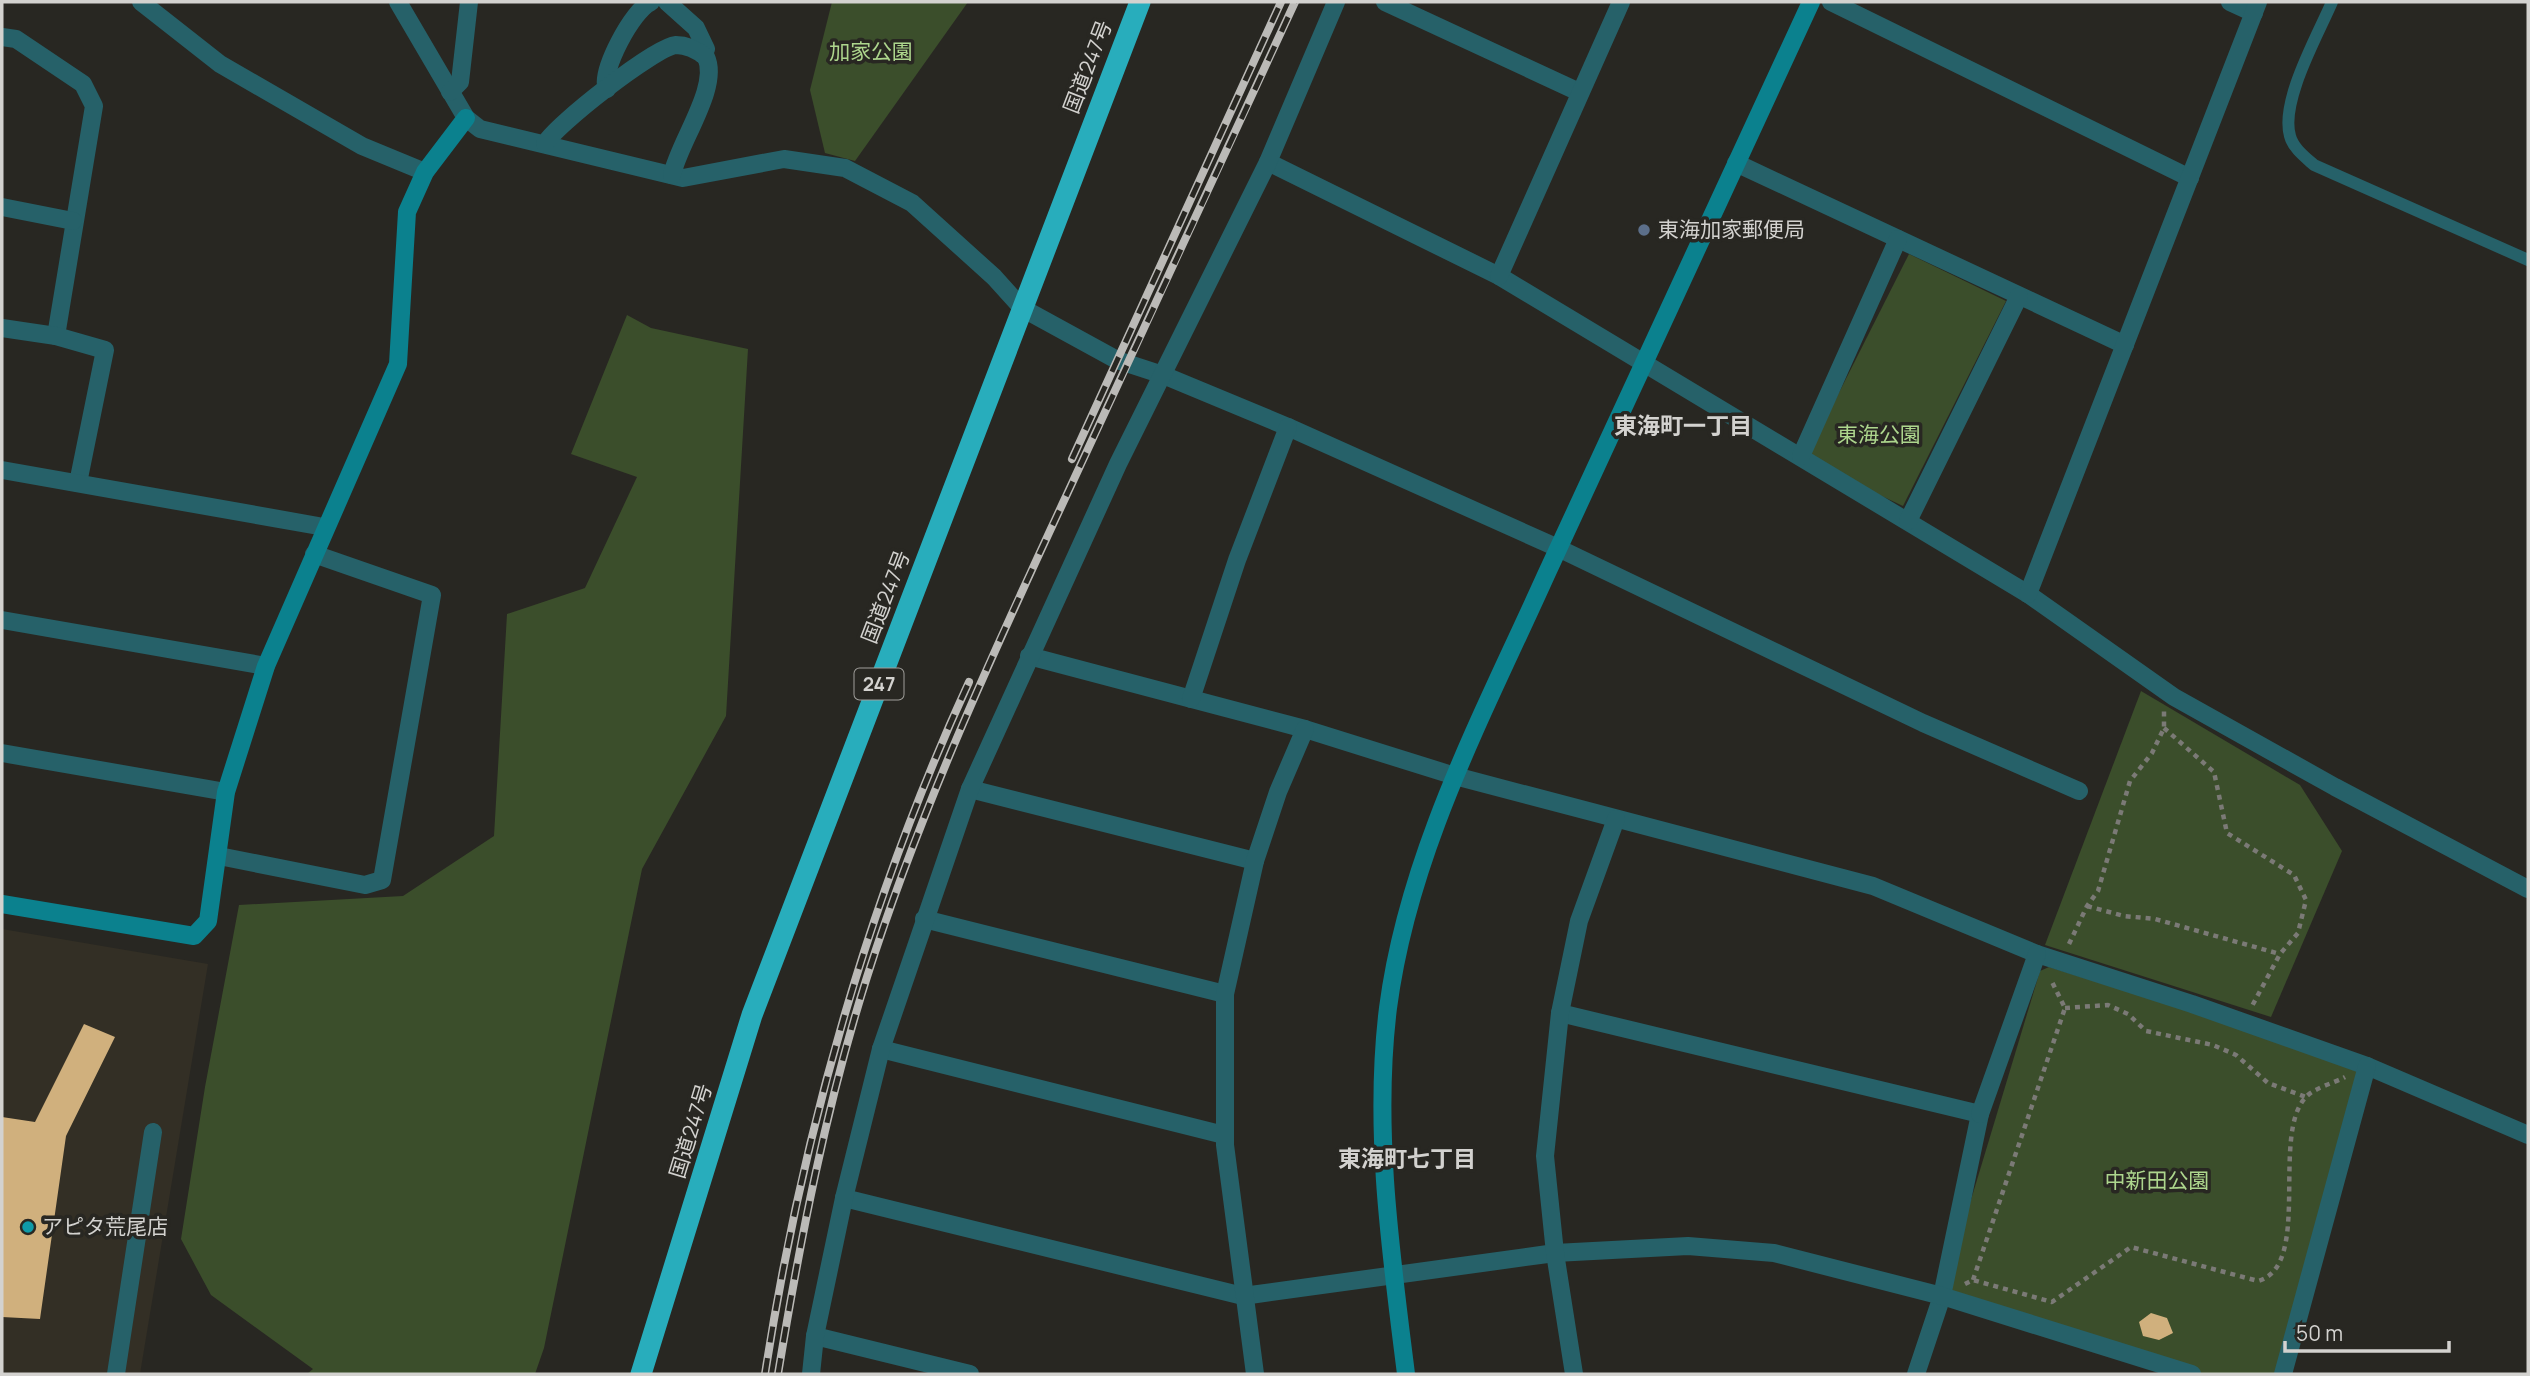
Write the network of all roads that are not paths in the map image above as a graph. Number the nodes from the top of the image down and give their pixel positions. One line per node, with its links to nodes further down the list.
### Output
1 (141, 2): 24 (street)
2 (398, 2): 18 (street)
3 (469, 2): 18 (street)
4 (651, 2): 17 (street)
5 (667, 2): 16 (street)
6 (1140, 2): 33 (highway, 国道247号 / 247)
7 (1336, 2): 22 (street)
8 (1385, 2): 19 (street)
9 (1621, 2): 19 (street)
10 (1811, 2): 23 (street)
11 (1831, 2): 26 (street)
12 (2230, 2): 14 (street)
13 (2332, 2): 30 (lane)
14 (2256, 7): 26 (street)
15 (2, 37): 28 (street)
16 (703, 55): 17 (street); 25 (street)
17 (607, 89): 21 (street)
18 (450, 92): 20 (street)
19 (1579, 92): 31 (street)
20 (466, 118): 21 (street); 24 (street)
21 (545, 144): 25 (street)
22 (1268, 162): 31 (street); 38 (street)
23 (1736, 163): 29 (street); 37 (street)
24 (425, 172): 44 (street)
25 (672, 175): 33 (street)
26 (2190, 178): 36 (street)
27 (2, 207): 28 (street)
28 (74, 221): 35 (street)
29 (1898, 239): 32 (street); 40 (street)
30 (2528, 260)
31 (1499, 276): 37 (street)
32 (2019, 296): 36 (street); 43 (street)
33 (1022, 308): 38 (street); 80 (highway, 国道247号 / 247)
34 (2, 328): 35 (street)
35 (55, 337): 42 (street)
36 (2125, 345): 47 (street)
37 (1643, 362): 40 (street); 45 (street)
38 (1163, 375): 39 (street); 49 (street)
39 (1287, 427): 45 (street); 51 (street)
40 (1801, 457): 43 (street)
41 (2, 470): 42 (street)
42 (78, 483): 44 (street)
43 (1908, 521): 47 (street)
44 (324, 527): 46 (street)
45 (1558, 548): 54 (street); 56 (street)
46 (314, 554): 50 (street); 59 (street)
47 (2028, 594): 61 (street)
48 (2, 620): 50 (street)
49 (1030, 656): 51 (street); 55 (street)
50 (266, 666): 57 (street)
51 (1191, 699): 52 (street)
52 (1305, 729): 54 (street); 60 (street)
53 (2, 752): 57 (street)
54 (1455, 776): 58 (street); 75 (street)
55 (970, 789): 60 (street); 63 (street)
56 (2079, 791)
57 (226, 792): 59 (street)
58 (1616, 819): 64 (street); 66 (street)
59 (219, 856): 62 (street)
60 (1255, 861): 65 (street)
61 (2528, 889)
62 (2, 904)
63 (924, 919): 65 (street); 67 (street)
64 (2037, 954): 68 (street); 69 (street)
65 (1225, 994): 71 (street)
66 (1560, 1013): 69 (street); 74 (street)
67 (881, 1049): 71 (street); 73 (street)
68 (2367, 1066): 72 (street); 88 (street)
69 (1980, 1114): 77 (street)
70 (153, 1132): 79 (street)
71 (1224, 1135): 76 (street)
72 (2528, 1135)
73 (844, 1198): 76 (street); 78 (street)
74 (1555, 1253): 75 (street); 77 (street); 85 (street)
75 (1393, 1276): 76 (street); 84 (street)
76 (1243, 1296): 83 (street)
77 (1942, 1296): 86 (street); 87 (street)
78 (816, 1335): 81 (street); 82 (street)
79 (116, 1374)
80 (641, 1374)
81 (811, 1374)
82 (970, 1374)
83 (1255, 1374)
84 (1406, 1374)
85 (1574, 1374)
86 (1916, 1374)
87 (2192, 1374)
88 (2283, 1374)

